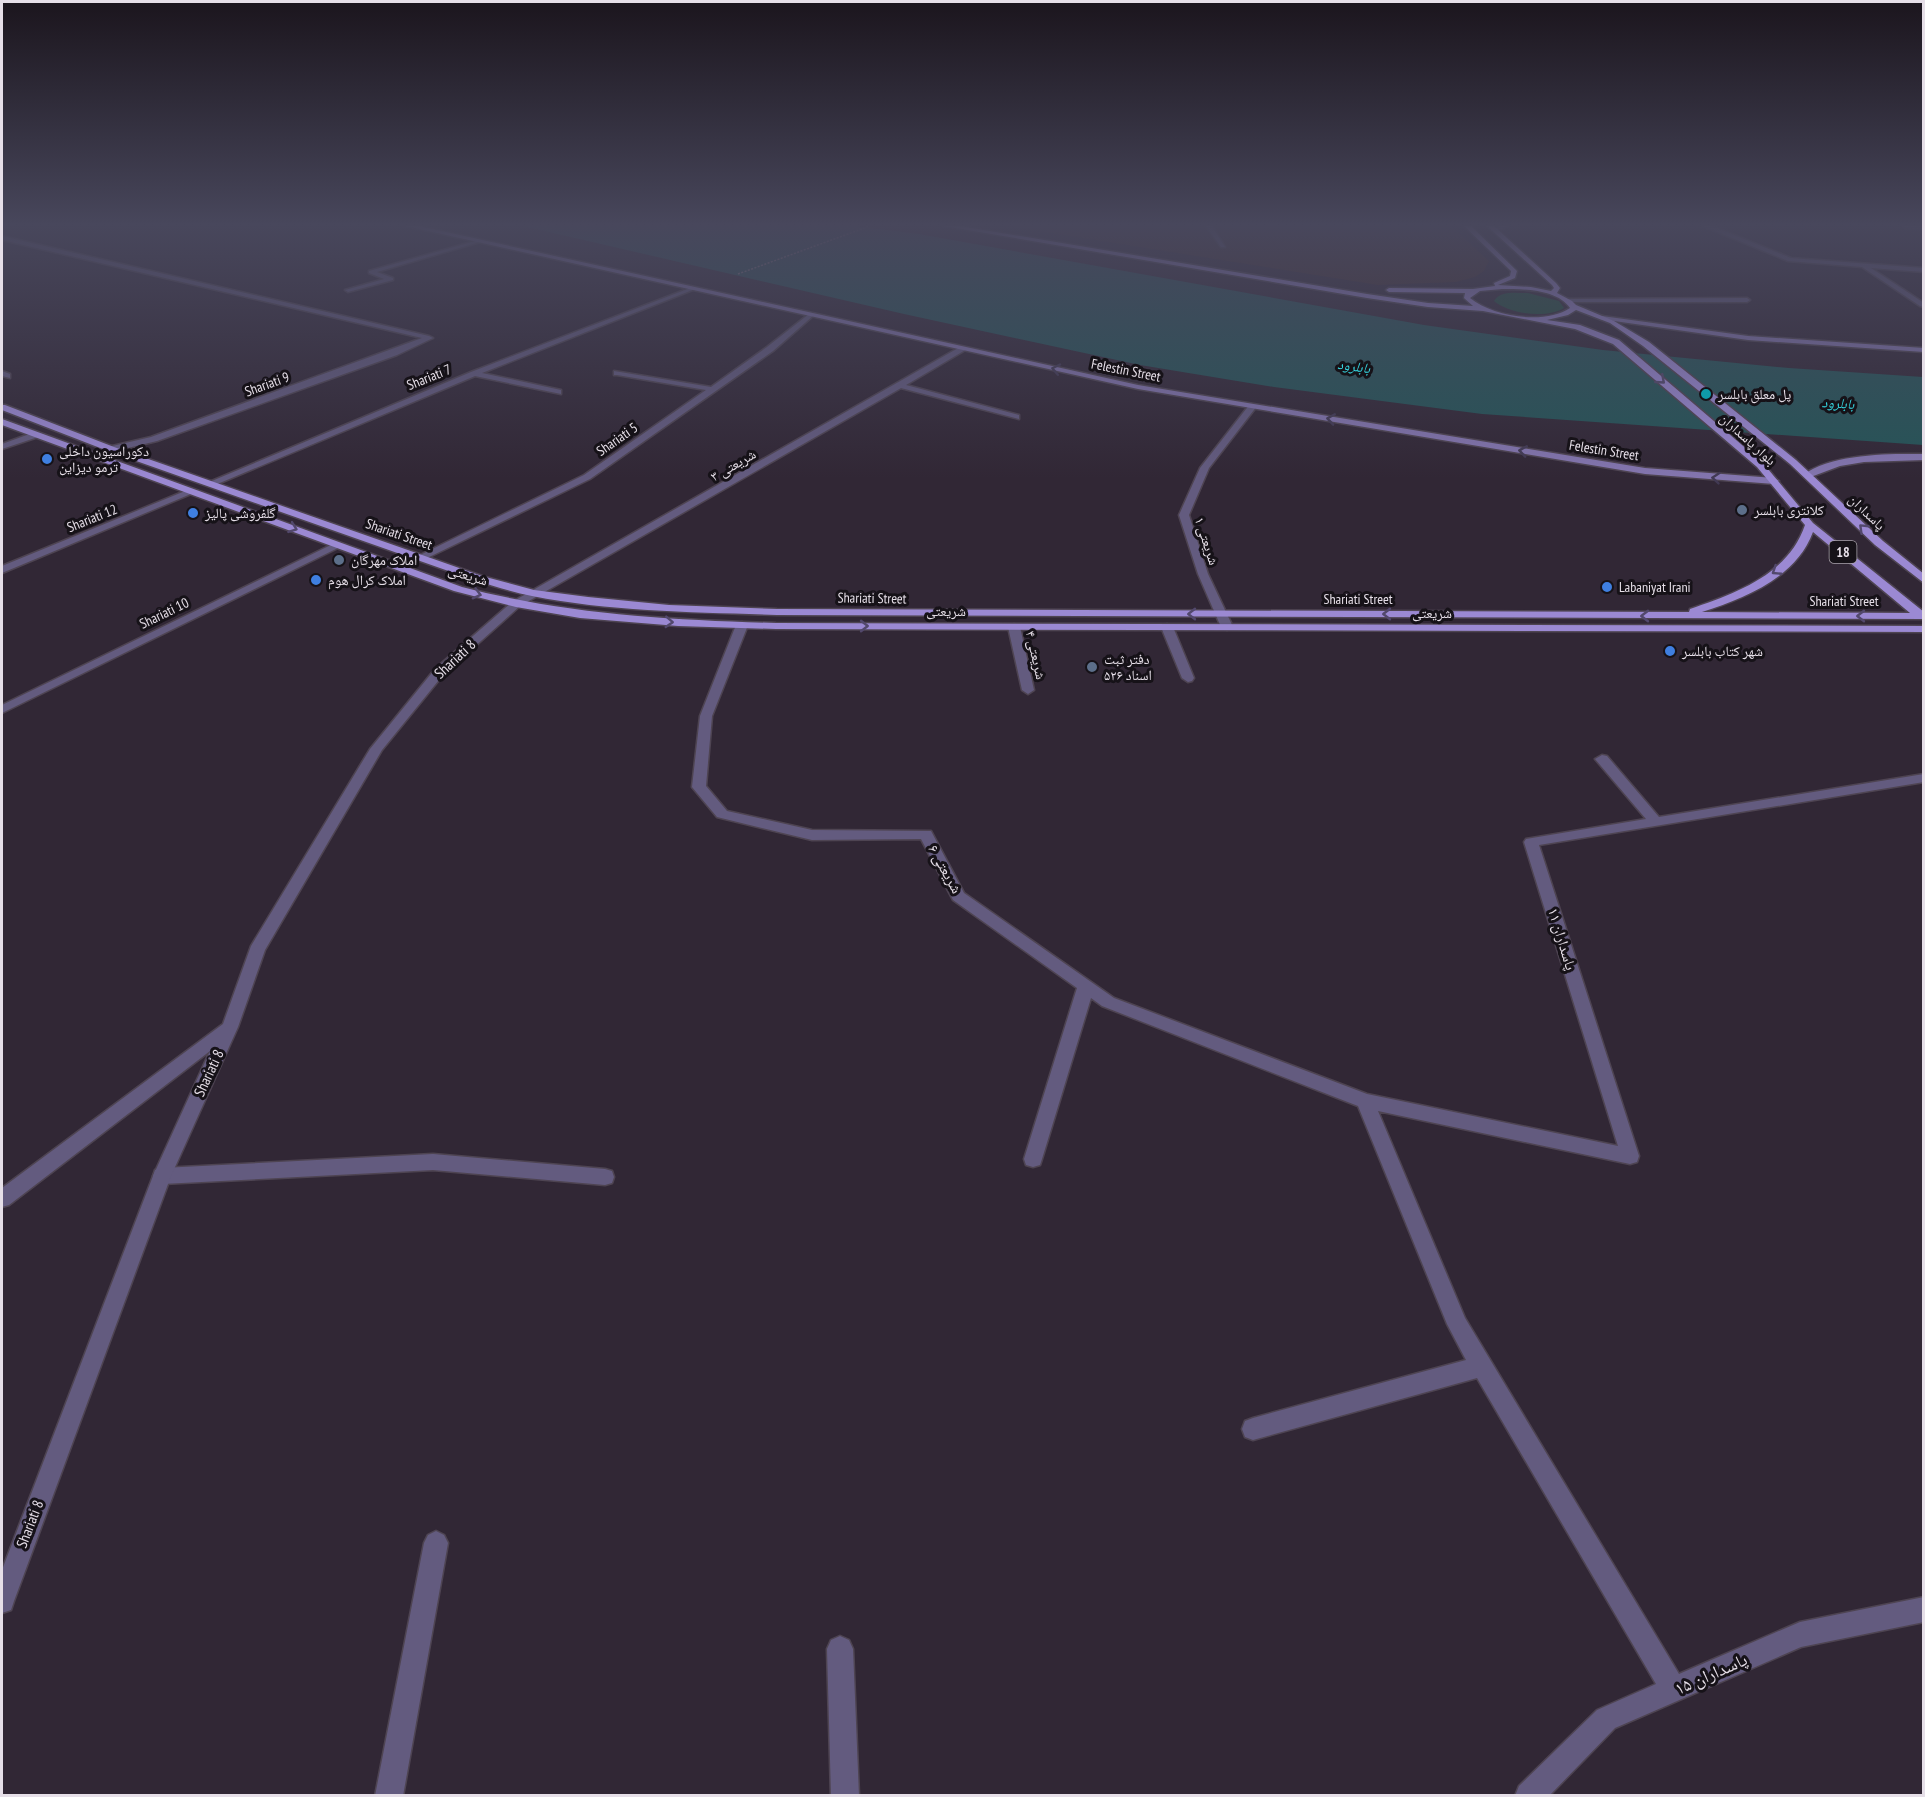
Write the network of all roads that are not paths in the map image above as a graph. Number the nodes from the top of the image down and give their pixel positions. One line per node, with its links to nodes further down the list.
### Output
1 (309, 310): 25 (street, Shariati 9)
2 (639, 310): 15 (street, Shariati 7)
3 (788, 310): 7 (main road, Felestin Street)
4 (1487, 310): 8 (main road)
5 (1570, 310): 8 (main road)
6 (1584, 310): 9 (main road, بلوار پاسداران)
7 (812, 315): 11 (main road, Felestin Street); 17 (street, Shariati 5)
8 (1520, 317): 29 (main road, بلوار پاسداران, one-way to 29)
9 (1602, 318): 10 (main road, بلوار پاسداران); 12 (main road)
10 (1629, 331): 13 (main road); 27 (main road, بلوار پاسداران)
11 (963, 349): 16 (street, شریعتی ۳); 19 (main road, Felestin Street, one-way to 11)
12 (1923, 351)
13 (1923, 356)
14 (617, 373): 17 (street)
15 (474, 374): 18 (street); 30 (street, Shariati 7)
16 (899, 385): 21 (street); 37 (street, شریعتی ۳)
17 (711, 389): 34 (street, Shariati 5)
18 (558, 392)
19 (1253, 406): 29 (main road, Felestin Street, one-way to 19); 39 (street, شریعتی ۱)
20 (2, 407): 25 (main road, Shariati Street)
21 (1016, 417)
22 (2, 422): 23 (main road, شریعتی)
23 (35, 435): 24 (street); 31 (main road, شریعتی)
24 (2, 447)
25 (111, 450): 30 (main road, Shariati Street)
26 (1923, 457): 28 (main road)
27 (1793, 462): 28 (main road, پاسداران / 18)
28 (1808, 475): 36 (main road, پاسداران / 18, one-way to 28)
29 (1774, 481): 32 (main road, 18)
30 (212, 483): 31 (main road); 34 (main road, Shariati Street)
31 (193, 491): 33 (main road, شریعتی, one-way to 33); 35 (street, Shariati 12)
32 (1810, 525): 40 (main road, one-way to 40); 41 (main road, 18)
33 (339, 545): 38 (main road, شریعتی, one-way to 38); 49 (street, Shariati 10)
34 (421, 557): 37 (main road, Shariati Street)
35 (2, 570)
36 (1923, 580)
37 (536, 593): 38 (street, شریعتی ۳); 39 (main road, Shariati Street, one-way to 37)
38 (516, 604): 42 (main road, شریعتی, one-way to 42); 54 (street, Shariati 8)
39 (1219, 614): 40 (main road, Shariati Street, one-way to 39); 45 (street, شریعتی ۱)
40 (1680, 616): 41 (main road, Shariati Street, one-way to 40)
41 (1922, 617)
42 (742, 625): 43 (main road, شریعتی, one-way to 43); 53 (street, شریعتی ۶)
43 (1014, 627): 44 (main road, شریعتی); 48 (street, شریعتی ۴)
44 (1167, 627): 45 (main road, شریعتی); 47 (street)
45 (1227, 627): 46 (main road, شریعتی)
46 (1923, 629)
47 (1188, 678)
48 (1028, 690)
49 (2, 709)
50 (1602, 759): 52 (street)
51 (1923, 778): 52 (street, پاسداران ۱۱)
52 (1657, 823): 55 (street, پاسداران ۱۱)
53 (1086, 986): 55 (street, شریعتی ۶); 56 (street)
54 (230, 1027): 57 (street, Shariati 8); 59 (street)
55 (1365, 1101): 60 (street)
56 (1033, 1159)
57 (162, 1176): 58 (street); 63 (street, Shariati 8)
58 (605, 1177)
59 (2, 1199)
60 (1482, 1366): 61 (street); 66 (street)
61 (1253, 1429)
62 (436, 1543): 67 (street)
63 (2, 1601)
64 (1923, 1609): 66 (street, پاسداران ۱۵)
65 (840, 1649): 68 (street)
66 (1674, 1690): 69 (street, پاسداران ۱۵)
67 (388, 1796)
68 (845, 1796)
69 (1529, 1796)

